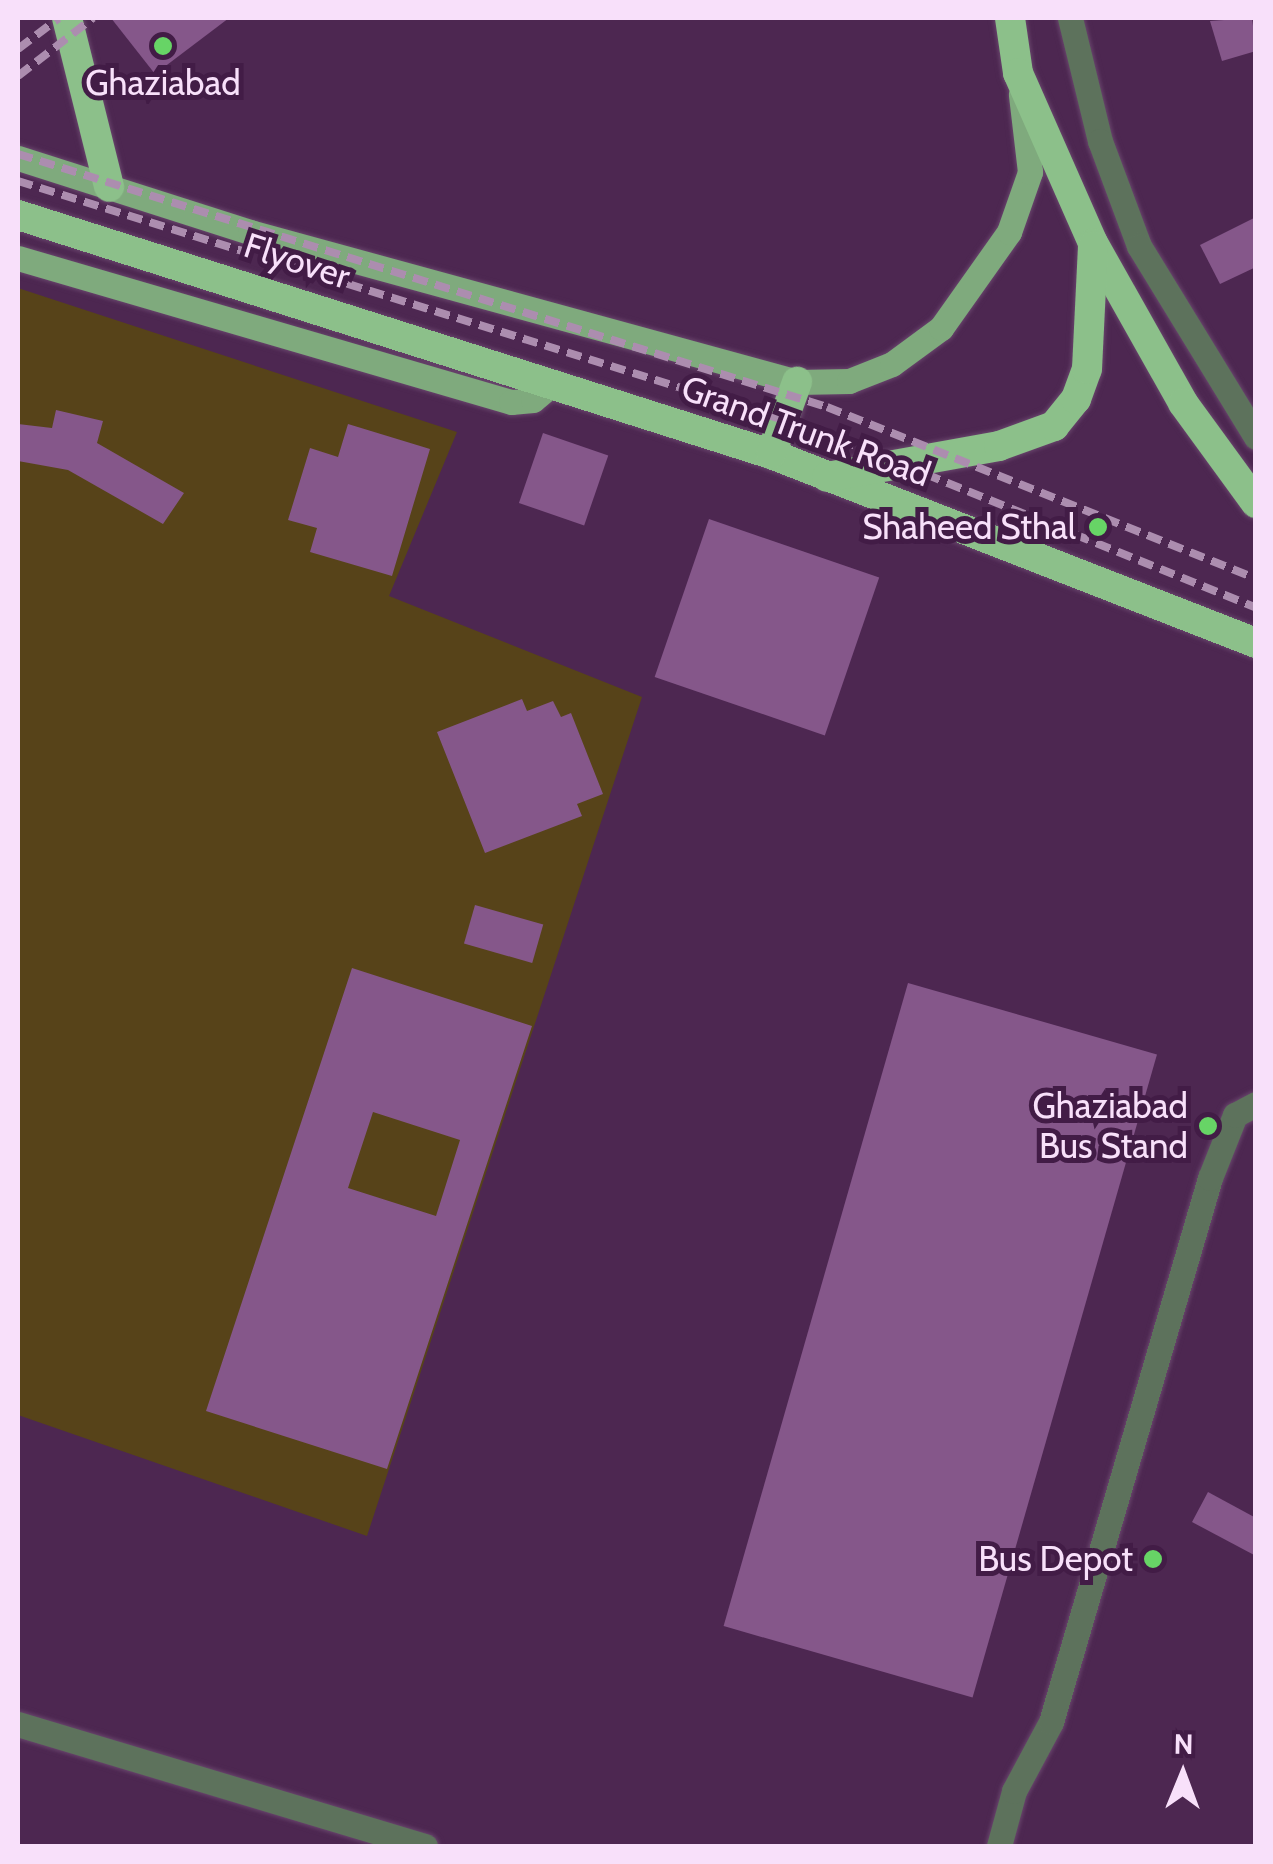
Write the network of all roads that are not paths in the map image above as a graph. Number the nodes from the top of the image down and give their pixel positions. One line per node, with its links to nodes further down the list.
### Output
1 (67, 18): 6 (highway)
2 (1010, 18): 4 (highway)
3 (1070, 18): 12 (street)
4 (1018, 74): 8 (highway); 11 (main road)
5 (18, 158): 6 (main road)
6 (109, 187): 11 (main road)
7 (18, 215): 10 (highway, Flyover)
8 (1093, 243): 14 (highway); 15 (highway)
9 (18, 258): 10 (main road)
10 (540, 378): 13 (highway, Grand Trunk Road)
11 (797, 382): 13 (highway)
12 (1256, 437)
13 (770, 454): 14 (highway, Grand Trunk Road)
14 (826, 477): 16 (highway, Grand Trunk Road)
15 (1256, 503)
16 (1256, 643)
17 (1256, 1104): 20 (street)
18 (18, 1724): 19 (street)
19 (425, 1846)
20 (1000, 1846)

